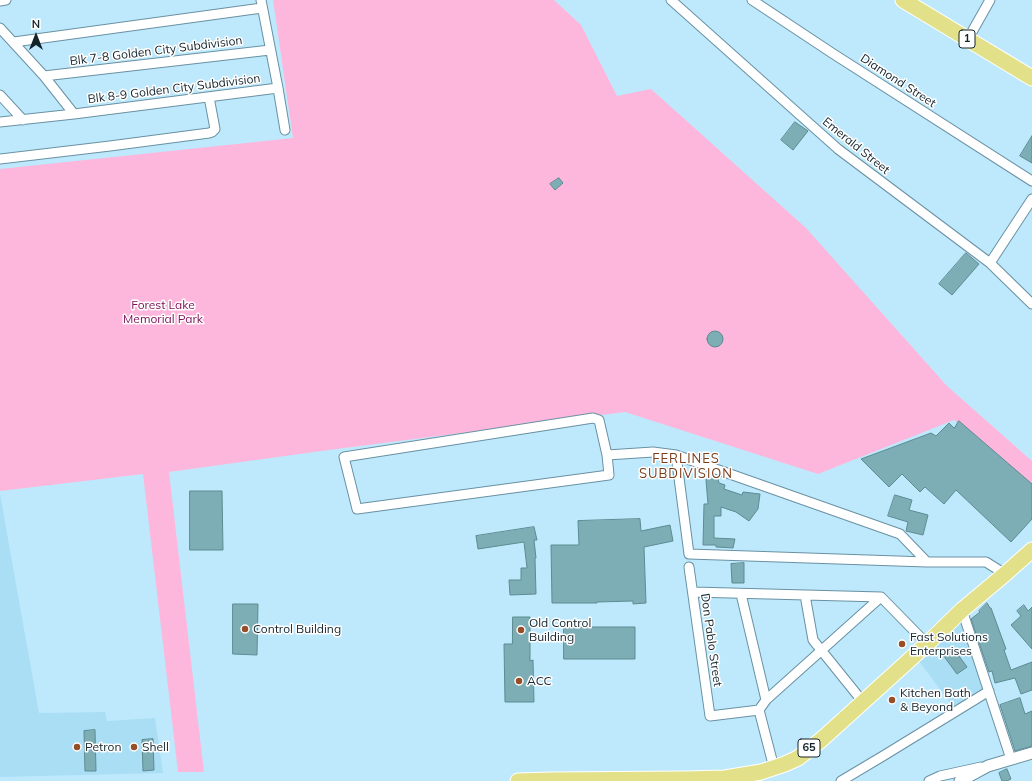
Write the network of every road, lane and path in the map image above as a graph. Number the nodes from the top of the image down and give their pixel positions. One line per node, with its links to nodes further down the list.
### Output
1 (6, 0): 6 (street)
2 (671, 0): 24 (street, Emerald Street)
3 (752, 0): 22 (street, Diamond Street)
4 (903, 0): 9 (highway, 1)
5 (990, 0): 9 (street)
6 (0, 1)
7 (262, 4): 10 (street); 11 (street)
8 (0, 28): 10 (street)
9 (968, 39): 13 (highway, 1)
10 (14, 42): 12 (street)
11 (270, 50): 12 (street, Blk 7-8 Golden City Subdivision); 14 (street)
12 (44, 76): 17 (street)
13 (1032, 78)
14 (278, 88): 16 (street, Blk 8-9 Golden City Subdivision); 20 (street)
15 (0, 95): 18 (street)
16 (210, 97): 17 (street, Blk 8-9 Golden City Subdivision); 21 (street)
17 (74, 114): 18 (street, Blk 8-9 Golden City Subdivision)
18 (22, 120): 19 (street, Blk 8-9 Golden City Subdivision)
19 (0, 122)
20 (285, 130)
21 (0, 159)
22 (1032, 181)
23 (1032, 199): 24 (street)
24 (990, 263): 25 (street, Emerald Street)
25 (1032, 304)
26 (607, 455): 26 (street); 27 (street)
27 (676, 455): 29 (street); 29 (street)
28 (1032, 550): 31 (highway, 65)
29 (927, 562): 31 (street)
30 (689, 567): 32 (street, Don Pablo Street)
31 (1005, 574): 36 (highway, 65)
32 (693, 592): 33 (street); 42 (street, Don Pablo Street)
33 (741, 594): 34 (street); 40 (street)
34 (805, 595): 35 (street); 38 (street)
35 (882, 597): 37 (street); 38 (street)
36 (962, 610): 37 (highway, 65); 39 (street)
37 (927, 644): 41 (highway, 65)
38 (822, 650): 40 (street); 41 (street)
39 (989, 691): 44 (street); 50 (street)
40 (766, 700): 42 (street)
41 (864, 702): 46 (highway, 65)
42 (758, 710): 46 (street)
43 (1032, 753): 44 (street)
44 (1011, 759): 45 (street)
45 (988, 766): 48 (street); 51 (street)
46 (774, 768): 47 (highway, 65)
47 (726, 779): 49 (highway, 65)
48 (966, 780)
49 (518, 781)
50 (841, 781)
51 (929, 781)

